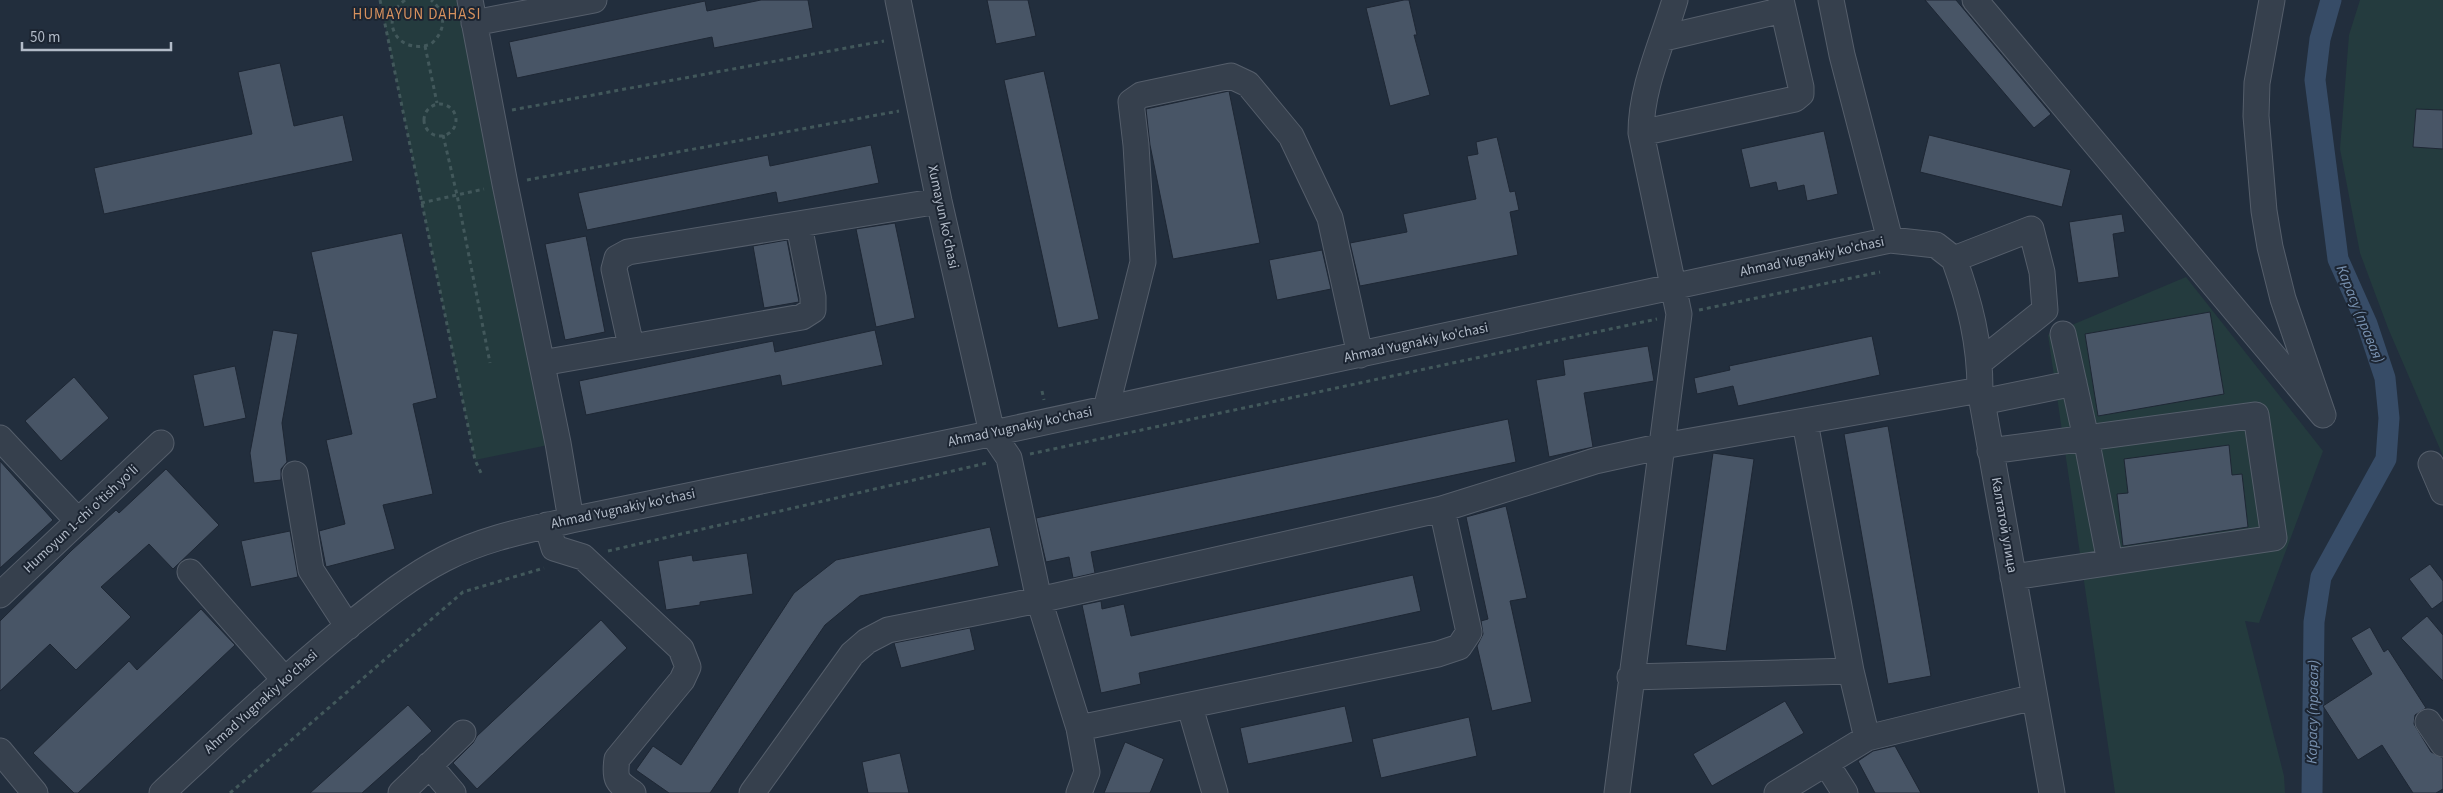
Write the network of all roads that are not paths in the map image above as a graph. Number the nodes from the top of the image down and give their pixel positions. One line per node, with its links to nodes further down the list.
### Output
1 (594, 0): 7 (street)
2 (898, 0): 12 (street, Xumayun ko'chasi)
3 (1674, 0): 10 (street)
4 (1830, 0): 14 (street)
5 (1975, 0): 6 (street)
6 (2272, 0)
7 (565, 3): 9 (street)
8 (1782, 5): 10 (street); 11 (street)
9 (472, 12): 21 (street)
10 (1664, 38): 11 (street)
11 (1642, 133): 16 (street)
12 (939, 201): 13 (street); 26 (street, Xumayun ko'chasi)
13 (799, 225): 18 (street); 18 (street)
14 (1890, 240): 15 (street, Ahmad Yugnakiy ko'chasi); 16 (street, Ahmad Yugnakiy ko'chasi)
15 (1954, 259): 20 (street, Калтатой улица); 20 (street)
16 (1672, 288): 19 (street, Ahmad Yugnakiy ko'chasi); 30 (street)
17 (2063, 334): 22 (street)
18 (631, 346): 21 (street)
19 (1360, 355): 24 (street, Ahmad Yugnakiy ko'chasi); 24 (street)
20 (1980, 362): 23 (street, Калтатой улица)
21 (542, 363): 37 (street)
22 (2074, 383): 23 (street); 28 (street)
23 (1980, 396): 25 (street); 31 (street, Калтатой улица)
24 (1106, 409): 26 (street, Ahmad Yugnakiy ko'chasi)
25 (1805, 422): 30 (street); 44 (street)
26 (992, 433): 37 (street, Ahmad Yugnakiy ko'chasi); 42 (street)
27 (0, 438): 36 (street)
28 (2086, 438): 31 (street); 38 (street); 38 (street)
29 (161, 443): 36 (street, Humoyun 1-chi o'tish yo'li)
30 (1663, 446): 35 (street); 45 (street)
31 (1990, 451): 40 (street, Калтатой улица)
32 (2431, 464): 34 (street)
33 (295, 474): 43 (street)
34 (2443, 492)
35 (1442, 509): 42 (street); 48 (street)
36 (78, 522): 41 (street, Humoyun 1-chi o'tish yo'li)
37 (559, 523): 43 (street, Ahmad Yugnakiy ko'chasi); 61 (street)
38 (2110, 562): 40 (street)
39 (190, 572): 46 (street)
40 (2013, 576): 47 (street, Калтатой улица)
41 (0, 595)
42 (1039, 600): 50 (street); 62 (street)
43 (348, 627): 46 (street, Ahmad Yugnakiy ko'chasi)
44 (1851, 671): 45 (street); 52 (street)
45 (1630, 677): 65 (street)
46 (284, 679): 58 (street, Ahmad Yugnakiy ko'chasi)
47 (2034, 697): 52 (street); 68 (street, Калтатой улица)
48 (1190, 707): 50 (street); 64 (street)
49 (2428, 722): 53 (street)
50 (1079, 728): 63 (street)
51 (463, 733): 56 (street)
52 (1867, 738): 55 (street)
53 (2443, 744)
54 (0, 751): 57 (street)
55 (1826, 763): 66 (street); 67 (street)
56 (429, 766): 59 (street); 60 (street)
57 (35, 793)
58 (162, 793)
59 (401, 793)
60 (453, 793)
61 (633, 793)
62 (752, 793)
63 (1079, 793)
64 (1215, 793)
65 (1617, 793)
66 (1777, 793)
67 (1845, 793)
68 (2052, 793)

